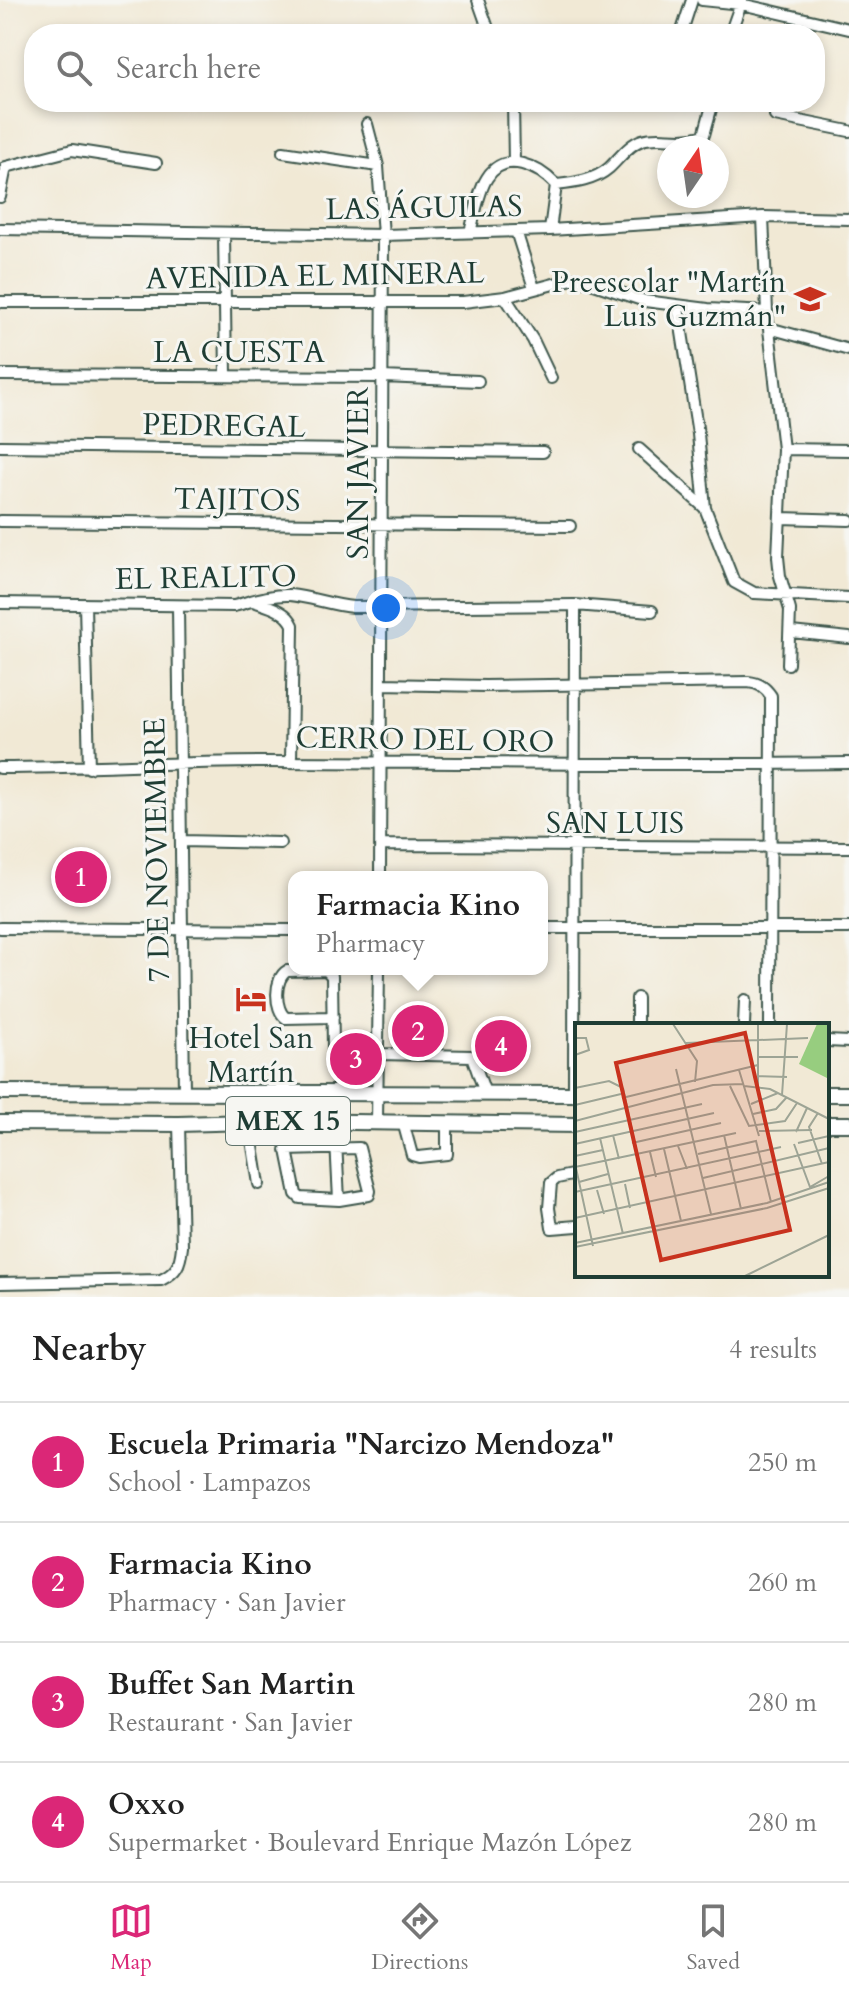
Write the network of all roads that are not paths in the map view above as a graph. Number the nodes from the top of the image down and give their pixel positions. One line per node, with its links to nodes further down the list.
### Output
1 (478, 0): 5 (street)
2 (692, 0): 6 (street)
3 (702, 0): 4 (street)
4 (742, 2): 7 (street); 8 (street)
5 (486, 24)
6 (684, 24)
7 (734, 24)
8 (849, 29)
9 (513, 112): 17 (street)
10 (710, 112): 19 (street)
11 (775, 116): 13 (street)
12 (367, 124): 18 (street, SAN JAVIER)
13 (849, 131)
14 (283, 152): 18 (street)
15 (3, 163): 16 (street); 20 (street)
16 (156, 163)
17 (514, 163): 19 (street); 26 (street)
18 (378, 166): 28 (street, SAN JAVIER)
19 (556, 185): 24 (street)
20 (0, 197)
21 (763, 217): 22 (street, LAS ÁGUILAS); 24 (street, LAS ÁGUILAS); 35 (street)
22 (849, 219)
23 (0, 229): 27 (street, LAS ÁGUILAS)
24 (550, 230): 25 (street, LAS ÁGUILAS)
25 (516, 231): 26 (street, LAS ÁGUILAS); 29 (street)
26 (470, 232): 28 (street, LAS ÁGUILAS)
27 (224, 233): 28 (street, LAS ÁGUILAS); 32 (street)
28 (383, 235): 33 (street, SAN JAVIER)
29 (534, 288): 30 (street, AVENIDA EL MINERAL); 34 (street, AVENIDA EL MINERAL)
30 (505, 297): 33 (street, AVENIDA EL MINERAL); 41 (street)
31 (0, 302): 32 (street, AVENIDA EL MINERAL)
32 (226, 303): 33 (street, AVENIDA EL MINERAL); 39 (street)
33 (383, 303): 40 (street, SAN JAVIER)
34 (678, 307): 35 (street, AVENIDA EL MINERAL); 49 (street)
35 (767, 312): 36 (street)
36 (769, 328): 37 (street); 45 (street)
37 (849, 350)
38 (0, 375): 39 (street, LA CUESTA)
39 (226, 376): 40 (street, LA CUESTA)
40 (383, 377): 42 (street, LA CUESTA); 47 (street, SAN JAVIER)
41 (551, 378)
42 (478, 381)
43 (0, 446): 47 (street, PEDREGAL)
44 (639, 449): 49 (street)
45 (783, 449): 46 (street); 50 (street)
46 (849, 450)
47 (382, 452): 48 (street, PEDREGAL); 53 (street, SAN JAVIER)
48 (543, 452)
49 (705, 508): 55 (street)
50 (781, 518): 51 (street); 55 (street)
51 (849, 520)
52 (0, 521): 53 (street, TAJITOS)
53 (382, 526): 54 (street, TAJITOS); 60 (street, SAN JAVIER)
54 (570, 526)
55 (786, 596): 56 (street); 64 (street)
56 (849, 598)
57 (253, 601): 60 (street, EL REALITO); 62 (street, EL REALITO); 69 (street)
58 (0, 603): 59 (street, EL REALITO)
59 (85, 604): 62 (street, EL REALITO); 76 (street)
60 (381, 605): 61 (street, EL REALITO); 67 (street, SAN JAVIER)
61 (575, 605): 63 (street, EL REALITO); 68 (street)
62 (178, 607): 72 (street, 7 DE NOVIEMBRE)
63 (652, 611)
64 (791, 632): 65 (street); 66 (street)
65 (849, 638)
66 (788, 664)
67 (381, 684): 68 (street); 70 (street, SAN JAVIER)
68 (575, 684): 73 (street); 74 (street)
69 (291, 762): 70 (street, CERRO DEL ORO); 72 (street, CERRO DEL ORO)
70 (380, 763): 74 (street, CERRO DEL ORO); 79 (street, SAN JAVIER)
71 (849, 763): 73 (street, CERRO DEL ORO)
72 (179, 764): 76 (street, CERRO DEL ORO); 77 (street, 7 DE NOVIEMBRE)
73 (771, 764): 74 (street, CERRO DEL ORO); 82 (street)
74 (574, 766): 80 (street)
75 (0, 768): 76 (street, CERRO DEL ORO)
76 (89, 768)
77 (181, 841): 78 (street); 89 (street, 7 DE NOVIEMBRE)
78 (280, 843)
79 (380, 845): 80 (street, SAN LUIS); 83 (street, SAN JAVIER)
80 (575, 846): 82 (street, SAN LUIS); 87 (street)
81 (849, 847): 82 (street, SAN LUIS)
82 (771, 848): 84 (street)
83 (380, 871)
84 (770, 927): 87 (street); 88 (street); 99 (street)
85 (0, 928): 89 (street)
86 (548, 928): 87 (street)
87 (574, 928): 110 (street)
88 (849, 928)
89 (183, 930): 90 (street); 106 (street, 7 DE NOVIEMBRE)
90 (288, 930)
91 (288, 971): 96 (street)
92 (331, 975): 96 (street)
93 (379, 975): 103 (street)
94 (637, 998): 97 (street)
95 (745, 1000): 98 (street)
96 (333, 1017): 102 (street)
97 (637, 1023)
98 (744, 1023)
99 (770, 1023)
100 (829, 1041): 101 (street)
101 (849, 1042)
102 (333, 1048)
103 (379, 1054): 108 (street); 109 (street)
104 (337, 1073): 107 (street)
105 (0, 1092): 106 (main road, MEX 15)
106 (184, 1092): 107 (main road, MEX 15)
107 (339, 1092): 108 (main road, MEX 15)
108 (378, 1092): 109 (main road, MEX 15); 114 (street)
109 (485, 1093): 110 (main road, MEX 15)
110 (575, 1094)
111 (281, 1121): 112 (main road, MEX 15); 113 (main road, MEX 15); 121 (street)
112 (335, 1121): 114 (main road, MEX 15); 120 (street)
113 (249, 1122): 118 (main road, MEX 15); 123 (street)
114 (377, 1122): 115 (main road, MEX 15)
115 (403, 1122): 117 (main road, MEX 15); 117 (street)
116 (0, 1123): 118 (main road, MEX 15)
117 (447, 1123): 119 (main road, MEX 15)
118 (179, 1124): 126 (street)
119 (575, 1125)
120 (335, 1147): 121 (street); 124 (street); 124 (street)
121 (286, 1150): 124 (street)
122 (575, 1174): 125 (street)
123 (259, 1184)
124 (339, 1200)
125 (575, 1226)
126 (0, 1283)

